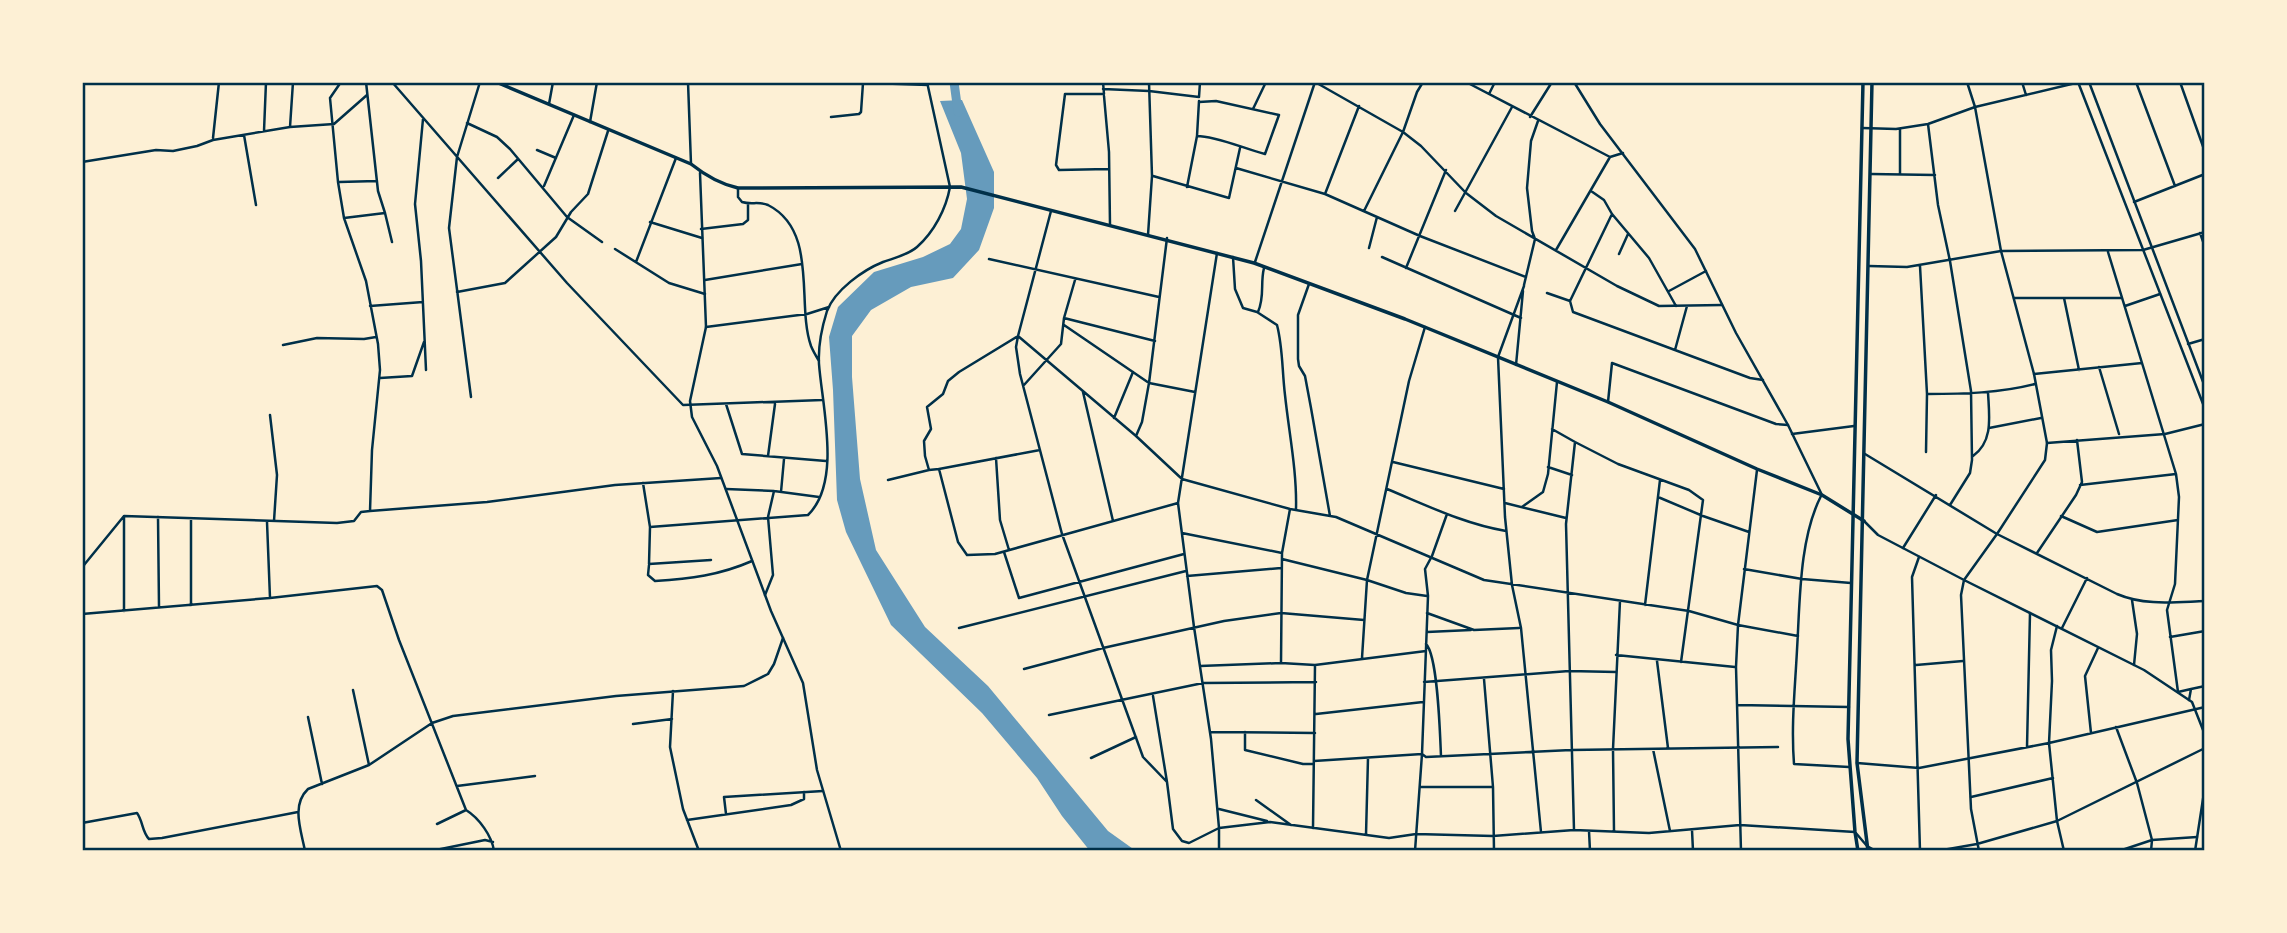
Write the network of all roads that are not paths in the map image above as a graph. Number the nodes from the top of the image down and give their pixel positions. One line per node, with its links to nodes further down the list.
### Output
1 (219, 82): 63 (street)
2 (266, 82): 59 (street)
3 (293, 82): 54 (street)
4 (341, 82): 52 (street)
5 (366, 82): 37 (street)
6 (392, 82): 48 (street)
7 (480, 82): 50 (street)
8 (496, 82): 40 (main road)
9 (553, 82): 40 (street)
10 (597, 82): 51 (street)
11 (688, 82): 74 (street)
12 (844, 82): 31 (street)
13 (1102, 82): 33 (street)
14 (1149, 82): 34 (street)
15 (1200, 82): 39 (street)
16 (1266, 82): 44 (street)
17 (1315, 82): 41 (street); 86 (street)
18 (1423, 82): 60 (street)
19 (1466, 82): 36 (street)
20 (1494, 82): 36 (street)
21 (1552, 82): 47 (street)
22 (1574, 82): 67 (street)
23 (1863, 82): 55 (main road)
24 (1872, 82): 57 (main road)
25 (1968, 82): 43 (street)
26 (2022, 82): 38 (street)
27 (2079, 82): 38 (street); 125 (street)
28 (2089, 82): 96 (street)
29 (2136, 82): 88 (street)
30 (2180, 82): 66 (street)
31 (863, 83): 32 (street); 46 (street)
32 (927, 83): 90 (street)
33 (1103, 89): 34 (street); 35 (street)
34 (1149, 91): 39 (street); 83 (street)
35 (1104, 94): 76 (street); 76 (street)
36 (1489, 94): 42 (street)
37 (367, 95): 52 (street); 85 (street)
38 (2026, 95): 43 (street)
39 (1199, 99): 44 (street); 62 (street)
40 (549, 104): 45 (main road)
41 (1359, 106): 60 (street); 95 (street)
42 (1512, 107): 47 (street); 94 (street)
43 (1975, 107): 53 (street); 126 (street)
44 (1253, 109): 64 (street)
45 (574, 115): 51 (main road); 71 (street)
46 (831, 117)
47 (1530, 117): 49 (street)
48 (424, 119): 68 (street); 159 (street)
49 (1538, 121): 69 (street); 117 (street)
50 (467, 122): 68 (street); 70 (street)
51 (590, 122): 58 (main road)
52 (334, 124): 54 (street); 87 (street)
53 (1928, 124): 56 (street); 82 (street)
54 (290, 127): 59 (street)
55 (1862, 128): 57 (street); 217 (main road)
56 (1900, 128): 57 (street); 80 (street)
57 (1872, 129): 79 (main road)
58 (609, 130): 72 (main road); 104 (street)
59 (264, 132): 61 (street)
60 (1404, 132): 77 (street); 100 (street)
61 (244, 135): 63 (street); 98 (street)
62 (1197, 136): 64 (street); 91 (street)
63 (213, 140): 73 (street)
64 (1240, 148): 75 (street)
65 (537, 150): 71 (street)
66 (2205, 152)
67 (1623, 153): 69 (street); 144 (street)
68 (457, 157): 127 (street); 150 (street)
69 (1610, 157): 93 (street)
70 (519, 158): 84 (street); 89 (street)
71 (556, 158): 89 (street)
72 (676, 158): 74 (main road); 107 (street)
73 (82, 162)
74 (691, 164): 78 (main road)
75 (1236, 168): 86 (street); 91 (street)
76 (1108, 169): 108 (street)
77 (1446, 170): 94 (street); 114 (street)
78 (701, 172): 92 (main road); 109 (street)
79 (1871, 174): 80 (street); 139 (main road)
80 (1900, 174): 82 (street)
81 (2205, 174): 88 (street)
82 (1935, 175): 134 (street)
83 (1152, 176): 91 (street); 112 (street)
84 (498, 178)
85 (377, 181): 87 (street); 102 (street)
86 (1281, 181): 95 (street); 136 (street)
87 (338, 182): 106 (street)
88 (2175, 186): 96 (street)
89 (544, 187): 104 (street)
90 (950, 187): 92 (main road); 99 (main road); 166 (street)
91 (1187, 187)
92 (738, 188): 97 (street)
93 (1591, 191): 103 (street); 124 (street)
94 (1466, 193): 101 (street); 117 (street)
95 (1325, 194): 100 (street)
96 (2134, 202): 122 (street)
97 (748, 204): 109 (street); 137 (street)
98 (256, 205)
99 (1051, 211): 108 (main road); 143 (street)
100 (1364, 211): 105 (street)
101 (1455, 211)
102 (384, 213): 106 (street); 118 (street)
103 (1612, 214): 113 (street); 142 (street)
104 (567, 217): 119 (street); 127 (street)
105 (1377, 217): 114 (street); 121 (street)
106 (344, 218): 162 (street)
107 (650, 222): 115 (street); 135 (street)
108 (1110, 225): 112 (main road)
109 (701, 229): 115 (street)
110 (2205, 232): 111 (street)
111 (2200, 233): 120 (street); 122 (street)
112 (1148, 234): 116 (main road)
113 (1628, 234): 130 (street); 151 (street)
114 (1420, 236): 141 (street); 145 (street)
115 (702, 238): 146 (street)
116 (1167, 239): 129 (main road); 155 (street)
117 (1535, 239): 124 (street); 145 (street)
118 (392, 242)
119 (602, 242)
120 (2205, 247)
121 (1369, 248)
122 (2152, 248): 125 (street); 180 (street)
123 (615, 249): 135 (street)
124 (1556, 250): 142 (street)
125 (2143, 250): 128 (street); 154 (street)
126 (2001, 251): 128 (street); 134 (street); 156 (street)
127 (540, 252): 150 (street); 210 (street)
128 (2108, 252): 158 (street)
129 (1217, 253): 131 (main road); 201 (street)
130 (1619, 254)
131 (1233, 257): 136 (main road); 167 (street)
132 (1381, 257): 141 (street)
133 (989, 259): 143 (street)
134 (1951, 261): 138 (street); 204 (street)
135 (636, 262): 153 (street)
136 (1254, 263): 140 (main road)
137 (803, 264): 146 (street); 168 (street)
138 (1920, 265): 139 (street); 203 (street)
139 (1870, 266): 229 (main road)
140 (1264, 267): 148 (main road); 167 (street)
141 (1406, 268): 169 (street)
142 (1587, 268): 160 (street); 163 (street)
143 (1037, 270): 147 (street); 175 (street)
144 (1706, 271): 151 (street); 161 (street)
145 (1526, 277): 149 (street)
146 (705, 280): 153 (street)
147 (1075, 280): 155 (street); 171 (street)
148 (1309, 283): 174 (main road); 267 (street)
149 (1524, 286): 169 (street); 170 (street)
150 (457, 292): 205 (street)
151 (1668, 292): 163 (street)
152 (1547, 293): 160 (street)
153 (705, 294): 173 (street)
154 (2160, 294): 165 (street); 211 (street)
155 (1160, 298): 179 (street)
156 (2014, 298): 157 (street); 192 (street)
157 (2064, 298): 158 (street); 190 (street)
158 (2122, 298): 165 (street)
159 (423, 302): 162 (street); 177 (street)
160 (1570, 302): 182 (street)
161 (1722, 305): 164 (street); 194 (street)
162 (370, 306): 176 (street)
163 (1676, 306): 164 (street)
164 (1687, 306): 182 (street)
165 (2125, 306): 186 (street)
166 (829, 307): 168 (street); 185 (street)
167 (1258, 313): 262 (street)
168 (807, 314): 173 (street); 185 (street)
169 (1513, 314): 170 (street); 183 (street)
170 (1521, 317): 187 (street)
171 (1063, 318): 172 (street); 179 (street)
172 (1064, 325): 184 (street); 191 (street)
173 (706, 327): 210 (street)
174 (1425, 327): 183 (main road); 235 (street)
175 (1018, 336): 184 (street); 198 (street); 239 (street)
176 (377, 337): 181 (street); 193 (street)
177 (425, 339): 189 (street); 193 (street)
178 (2205, 339): 180 (street)
179 (1155, 341): 196 (street)
180 (2188, 344): 199 (street)
181 (283, 345)
182 (1675, 350): 194 (street)
183 (1498, 357): 187 (main road); 250 (street)
184 (1047, 360): 198 (street); 200 (street)
185 (819, 361): 206 (street)
186 (2143, 363): 188 (street); 221 (street)
187 (1516, 365): 195 (main road)
188 (2099, 367): 190 (street); 223 (street)
189 (426, 370)
190 (2079, 370): 192 (street)
191 (1133, 372): 196 (street); 213 (street)
192 (2034, 374): 197 (street)
193 (380, 378): 263 (street)
194 (1763, 380): 216 (street)
195 (1557, 381): 208 (main road); 219 (street)
196 (1149, 383): 201 (street); 222 (street)
197 (2036, 384): 202 (street); 214 (street)
198 (1024, 385): 227 (street)
199 (2205, 387)
200 (1083, 392): 213 (street); 276 (street)
201 (1195, 392): 244 (street)
202 (1988, 392): 204 (street); 218 (street)
203 (1927, 394): 204 (street); 228 (street)
204 (1971, 394): 231 (street)
205 (471, 397)
206 (823, 400): 207 (street); 234 (street)
207 (775, 402): 209 (street); 230 (street)
208 (1608, 402): 216 (street); 238 (main road)
209 (726, 404): 210 (street); 230 (street)
210 (691, 406): 242 (street)
211 (2205, 409)
212 (270, 415): 279 (street)
213 (1114, 418): 222 (street)
214 (2041, 418): 218 (street); 226 (street)
215 (2205, 424): 221 (street)
216 (1788, 425): 220 (street)
217 (1855, 426): 220 (street); 265 (main road)
218 (1989, 428): 231 (street)
219 (1552, 429): 225 (street); 236 (street)
220 (1792, 434): 253 (street)
221 (2165, 434): 223 (street); 240 (street)
222 (1136, 436): 244 (street)
223 (2119, 436): 224 (street)
224 (2077, 440): 226 (street); 247 (street)
225 (1575, 442): 241 (street); 245 (street)
226 (2047, 443): 286 (street)
227 (1040, 450): 233 (street); 284 (street)
228 (1926, 452)
229 (1865, 454): 254 (street); 277 (main road)
230 (768, 456): 232 (street)
231 (1972, 457): 259 (street)
232 (784, 458): 234 (street); 252 (street)
233 (996, 458): 237 (street); 288 (street)
234 (827, 462): 255 (street)
235 (1393, 462): 249 (street); 250 (street)
236 (1548, 467): 241 (street); 260 (street)
237 (939, 469): 239 (street); 288 (street)
238 (1757, 469): 253 (main road); 282 (street)
239 (929, 470): 243 (street)
240 (2176, 474): 247 (street); 275 (street)
241 (1572, 475): 272 (street)
242 (721, 478): 246 (street); 248 (street)
243 (888, 480)
244 (1182, 480): 257 (street); 261 (street)
245 (1660, 480): 256 (street); 268 (street)
246 (643, 483): 263 (street); 280 (street)
247 (2080, 485): 269 (street)
248 (726, 489): 251 (street); 274 (street)
249 (1387, 489): 264 (street); 285 (street)
250 (1504, 489): 258 (street)
251 (774, 491): 252 (street); 271 (street)
252 (781, 492): 255 (street)
253 (1822, 495): 265 (main road); 304 (street)
254 (1936, 495): 259 (street); 287 (street)
255 (819, 497): 271 (street)
256 (1658, 497): 268 (street); 320 (street)
257 (1178, 503): 276 (street); 283 (street)
258 (1505, 503): 260 (street); 281 (street)
259 (1950, 505): 286 (street)
260 (1522, 507): 272 (street)
261 (1290, 509): 262 (street); 291 (street)
262 (1296, 510): 267 (street)
263 (370, 511): 279 (street)
264 (1447, 514): 281 (street); 292 (street)
265 (1854, 515): 277 (main road); 308 (main road)
266 (124, 516): 270 (street); 301 (street); 322 (street)
267 (1331, 516): 285 (street)
268 (1703, 516): 282 (street); 323 (street)
269 (2061, 516): 275 (street); 289 (street)
270 (158, 517): 273 (street); 321 (street)
271 (768, 517): 274 (street); 311 (street)
272 (1567, 518): 310 (street)
273 (191, 519): 278 (street); 319 (street)
274 (739, 520): 280 (street); 296 (street)
275 (2178, 520): 318 (street)
276 (1113, 521): 284 (street)
277 (1864, 521): 287 (street); 408 (main road)
278 (267, 522): 279 (street); 314 (street)
279 (274, 522)
280 (650, 527): 297 (street)
281 (1507, 531): 309 (street)
282 (1749, 532): 299 (street)
283 (1182, 533): 290 (street); 291 (street)
284 (1062, 534): 288 (street); 305 (street)
285 (1378, 534): 292 (street); 306 (street)
286 (1997, 534): 289 (street); 307 (street)
287 (1903, 548): 293 (street)
288 (1007, 551): 305 (street)
289 (2037, 553): 303 (street)
290 (1184, 554): 300 (street); 305 (street)
291 (1282, 554): 294 (street)
292 (1432, 556): 309 (street); 313 (street)
293 (1919, 556): 307 (street); 352 (street)
294 (1282, 559): 298 (street); 306 (street)
295 (711, 560): 297 (street)
296 (752, 561): 297 (street); 311 (street)
297 (649, 564)
298 (1282, 568): 302 (street); 324 (street)
299 (1744, 569): 304 (street); 329 (street)
300 (1186, 571): 302 (street); 312 (street)
301 (82, 576)
302 (1187, 576): 331 (street)
303 (2087, 578): 315 (street); 334 (street)
304 (1802, 579): 308 (street); 338 (street)
305 (1080, 580): 312 (street)
306 (1367, 580): 313 (street); 328 (street)
307 (1964, 580): 326 (street); 348 (street)
308 (1851, 583): 376 (main road)
309 (1512, 585): 310 (street); 333 (street)
310 (1569, 593): 316 (street); 357 (street)
311 (765, 595): 340 (street)
312 (1086, 596): 332 (street); 343 (street)
313 (1428, 596): 325 (street)
314 (270, 597): 319 (street); 383 (street)
315 (2132, 600): 318 (street); 353 (street)
316 (1620, 601): 320 (street); 345 (street)
317 (2205, 601): 318 (street)
318 (2167, 603): 339 (street)
319 (191, 604): 321 (street)
320 (1645, 605): 323 (street)
321 (159, 607): 322 (street)
322 (124, 611): 327 (street)
323 (1689, 611): 329 (street); 349 (street)
324 (1281, 613): 328 (street); 331 (street); 350 (street)
325 (1427, 613): 335 (street); 337 (street)
326 (2030, 613): 330 (street); 395 (street)
327 (82, 614)
328 (1364, 620): 346 (street)
329 (1738, 625): 338 (street); 355 (street)
330 (2057, 626): 334 (street); 392 (street)
331 (1194, 627): 343 (street); 354 (street)
332 (959, 628)
333 (1521, 628): 335 (street); 359 (street)
334 (2062, 629): 342 (street)
335 (1474, 630): 337 (street)
336 (2205, 631): 339 (street)
337 (1427, 632): 341 (street)
338 (1798, 636): 375 (street)
339 (2170, 637): 369 (street)
340 (783, 639): 368 (street); 422 (street)
341 (1426, 644): 344 (street); 361 (street)
342 (2099, 647): 353 (street); 389 (street)
343 (1103, 648): 356 (street); 371 (street)
344 (1426, 651): 346 (street); 363 (street)
345 (1616, 655): 347 (street); 358 (street)
346 (1362, 658): 351 (street)
347 (1657, 660): 349 (street); 396 (street)
348 (1963, 661): 352 (street); 407 (street)
349 (1682, 662): 355 (street)
350 (1280, 663): 351 (street); 354 (street)
351 (1315, 665): 362 (street)
352 (1916, 665): 412 (street)
353 (2134, 665): 369 (street)
354 (1200, 666): 364 (street)
355 (1736, 667): 374 (street)
356 (1024, 669)
357 (1569, 671): 358 (street); 359 (street); 400 (street)
358 (1616, 672): 398 (street)
359 (1525, 676): 360 (street); 401 (street)
360 (1484, 679): 361 (street); 403 (street)
361 (1436, 681): 363 (street); 404 (street)
362 (1316, 682): 364 (street); 379 (street)
363 (1424, 682): 373 (street)
364 (1203, 683): 370 (street); 386 (street)
365 (2205, 686): 366 (street)
366 (2191, 689): 369 (street); 372 (street)
367 (353, 690): 410 (street)
368 (673, 691): 382 (street); 383 (street)
369 (2178, 692): 372 (street)
370 (1153, 695): 371 (street); 415 (street)
371 (1123, 698): 380 (street); 391 (street)
372 (2190, 701): 378 (street)
373 (1423, 702): 379 (street); 402 (street)
374 (1737, 705): 375 (street); 393 (street)
375 (1792, 707): 376 (street); 411 (street)
376 (1850, 707): 411 (main road)
377 (2205, 707): 378 (street)
378 (2195, 710): 385 (street); 390 (street)
379 (1316, 714): 388 (street)
380 (1049, 715)
381 (308, 717): 417 (street)
382 (671, 719): 384 (street); 430 (street)
383 (432, 723): 410 (street); 418 (street)
384 (633, 724)
385 (2116, 727): 389 (street); 416 (street)
386 (1210, 732): 387 (street); 426 (street)
387 (1245, 733): 388 (street); 409 (street)
388 (1315, 733): 409 (street)
389 (2091, 733): 392 (street)
390 (2205, 735)
391 (1136, 737): 405 (street); 415 (street)
392 (2049, 743): 395 (street); 414 (street)
393 (1739, 747): 394 (street); 396 (street); 437 (street)
394 (1778, 747)
395 (2026, 747): 407 (street)
396 (1668, 748): 399 (street)
397 (2205, 748): 416 (street)
398 (1613, 749): 399 (street); 400 (street); 444 (street)
399 (1653, 749): 445 (street)
400 (1571, 750): 401 (street); 442 (street)
401 (1531, 752): 403 (street); 446 (street)
402 (1423, 754): 404 (street); 406 (street); 420 (street)
403 (1489, 754): 404 (street); 421 (street)
404 (1441, 756)
405 (1091, 758)
406 (1368, 758): 409 (street); 449 (street)
407 (1969, 758): 412 (street); 424 (street)
408 (1857, 762): 412 (street); 455 (main road)
409 (1314, 763): 440 (street)
410 (369, 765): 417 (street)
411 (1849, 767): 447 (main road)
412 (1919, 768): 470 (street)
413 (535, 776): 418 (street)
414 (2053, 778): 424 (street); 431 (street)
415 (1167, 782): 439 (street)
416 (2137, 783): 431 (street); 452 (street)
417 (321, 784): 428 (street)
418 (457, 786): 427 (street)
419 (2205, 786): 438 (street)
420 (1420, 787): 421 (street); 448 (street)
421 (1493, 787): 450 (street)
422 (823, 791): 423 (street); 461 (street)
423 (804, 792): 429 (street); 429 (street)
424 (1971, 797): 454 (street)
425 (1256, 800): 436 (street)
426 (1217, 809): 432 (street); 439 (street)
427 (466, 810): 434 (street); 453 (street)
428 (298, 812): 433 (street); 457 (street)
429 (726, 814): 430 (street)
430 (687, 820): 460 (street)
431 (2057, 821): 454 (street); 472 (street)
432 (1270, 822): 436 (street); 439 (street)
433 (82, 823)
434 (437, 824)
435 (2205, 824): 438 (street)
436 (1291, 825): 440 (street)
437 (1740, 825): 441 (street); 447 (street); 467 (street)
438 (2198, 825): 451 (street)
439 (1219, 828): 462 (street)
440 (1313, 828): 449 (street)
441 (1692, 829): 445 (street); 466 (street)
442 (1574, 830): 443 (street); 446 (street)
443 (1589, 831): 444 (street); 465 (street)
444 (1614, 831): 445 (street)
445 (1670, 831)
446 (1541, 832): 450 (street)
447 (1855, 832): 455 (street); 468 (main road)
448 (1416, 834): 449 (street); 450 (street); 463 (street)
449 (1366, 835)
450 (1493, 836): 464 (street)
451 (2197, 837): 452 (street); 475 (street)
452 (2152, 840): 473 (street); 474 (street)
453 (493, 842): 458 (street); 459 (street)
454 (1977, 844): 456 (street); 471 (street)
455 (1868, 848): 469 (street)
456 (1979, 850)
457 (305, 851)
458 (431, 851)
459 (494, 851)
460 (699, 851)
461 (841, 851)
462 (1219, 851)
463 (1415, 851)
464 (1494, 851)
465 (1590, 851)
466 (1693, 851)
467 (1741, 851)
468 (1858, 851)
469 (1876, 851)
470 (1920, 851)
471 (1937, 851)
472 (2064, 851)
473 (2119, 851)
474 (2151, 851)
475 (2195, 851)

